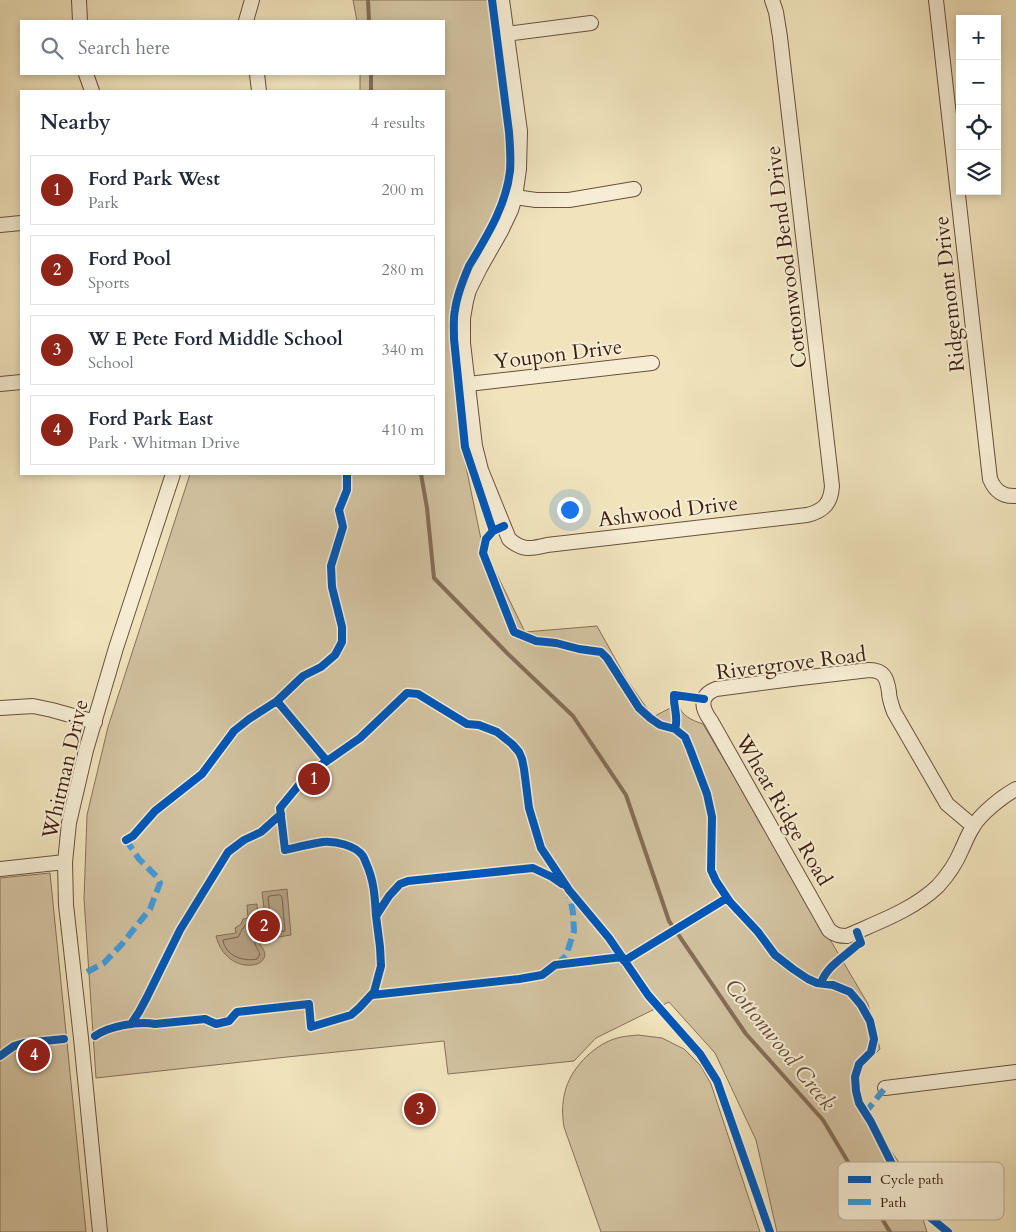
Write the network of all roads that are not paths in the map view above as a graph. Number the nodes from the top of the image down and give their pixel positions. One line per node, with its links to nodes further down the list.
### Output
1 (80, 0): 6 (street)
2 (252, 0): 7 (street)
3 (502, 0): 9 (street, Ashwood Drive)
4 (772, 0): 24 (street, Cottonwood Bend Drive)
5 (936, 0): 23 (street, Ridgemont Drive)
6 (80, 20)
7 (246, 20)
8 (591, 23): 9 (street)
9 (506, 34): 15 (street, Ashwood Drive)
10 (86, 75): 12 (street)
11 (257, 75): 13 (street)
12 (92, 90)
13 (259, 90)
14 (634, 189): 15 (street)
15 (515, 197): 21 (street, Ashwood Drive)
16 (20, 223): 17 (street)
17 (0, 225)
18 (652, 363): 21 (street, Youpon Drive)
19 (20, 382): 20 (street)
20 (0, 384)
21 (468, 384): 24 (street, Ashwood Drive)
22 (173, 475): 27 (street, Whitman Drive)
23 (1016, 496)
24 (823, 509)
25 (704, 699): 29 (street, Rivergrove Road); 29 (street, Wheat Ridge Road)
26 (0, 708): 27 (street)
27 (95, 722): 30 (street, Whitman Drive)
28 (1016, 789): 29 (street)
29 (973, 826)
30 (65, 862): 31 (street); 34 (street, Whitman Drive)
31 (0, 869)
32 (1016, 1072): 33 (street)
33 (885, 1088)
34 (100, 1232)

